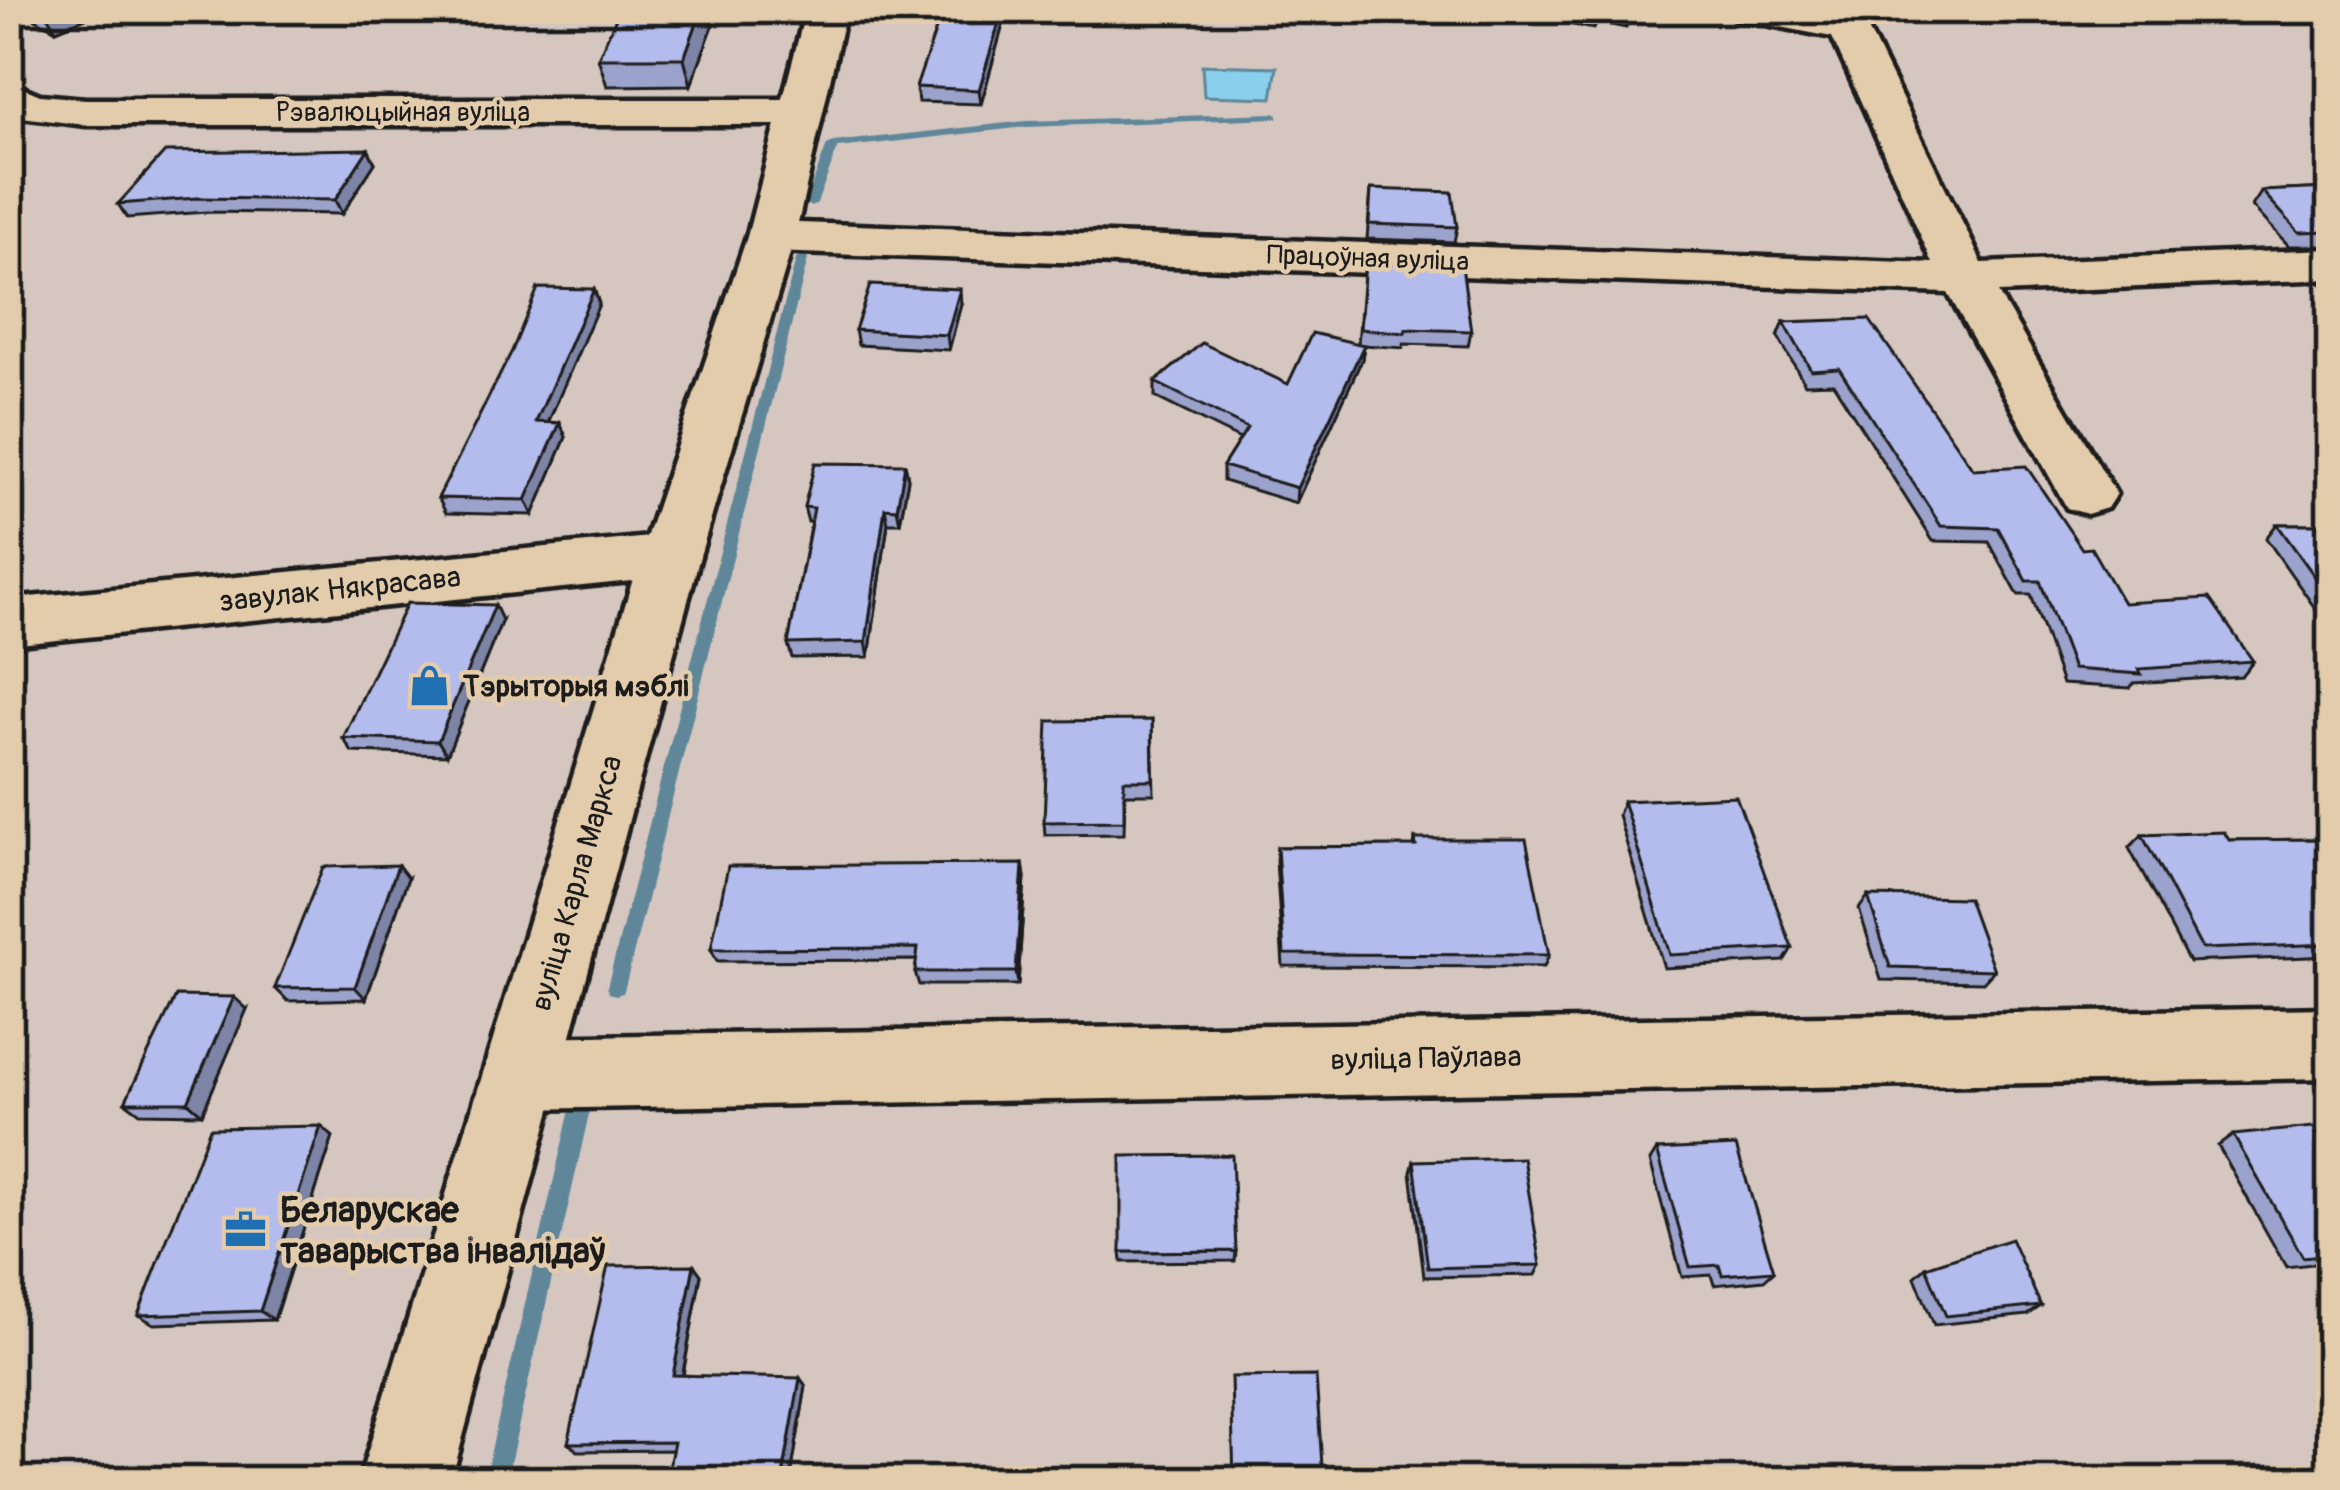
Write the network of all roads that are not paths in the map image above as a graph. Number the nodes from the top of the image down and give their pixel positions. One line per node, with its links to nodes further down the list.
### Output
1 (826, 9): 4 (street, вуліца Карла Маркса)
2 (1748, 9): 7 (street)
3 (9, 95): 4 (street, Рэвалюцыйная вуліца)
4 (800, 112): 5 (street, вуліца Карла Маркса)
5 (771, 237): 7 (street, Працоўная вуліца); 9 (street, вуліца Карла Маркса)
6 (2331, 264): 7 (street, Працоўная вуліца)
7 (1965, 279): 8 (street)
8 (2087, 494)
9 (670, 556): 10 (street, завулак Някрасава); 12 (street, вуліца Карла Маркса)
10 (9, 622)
11 (2331, 1042): 12 (street, вуліца Паўлава)
12 (522, 1073): 13 (street, вуліца Карла Маркса)
13 (405, 1481)

